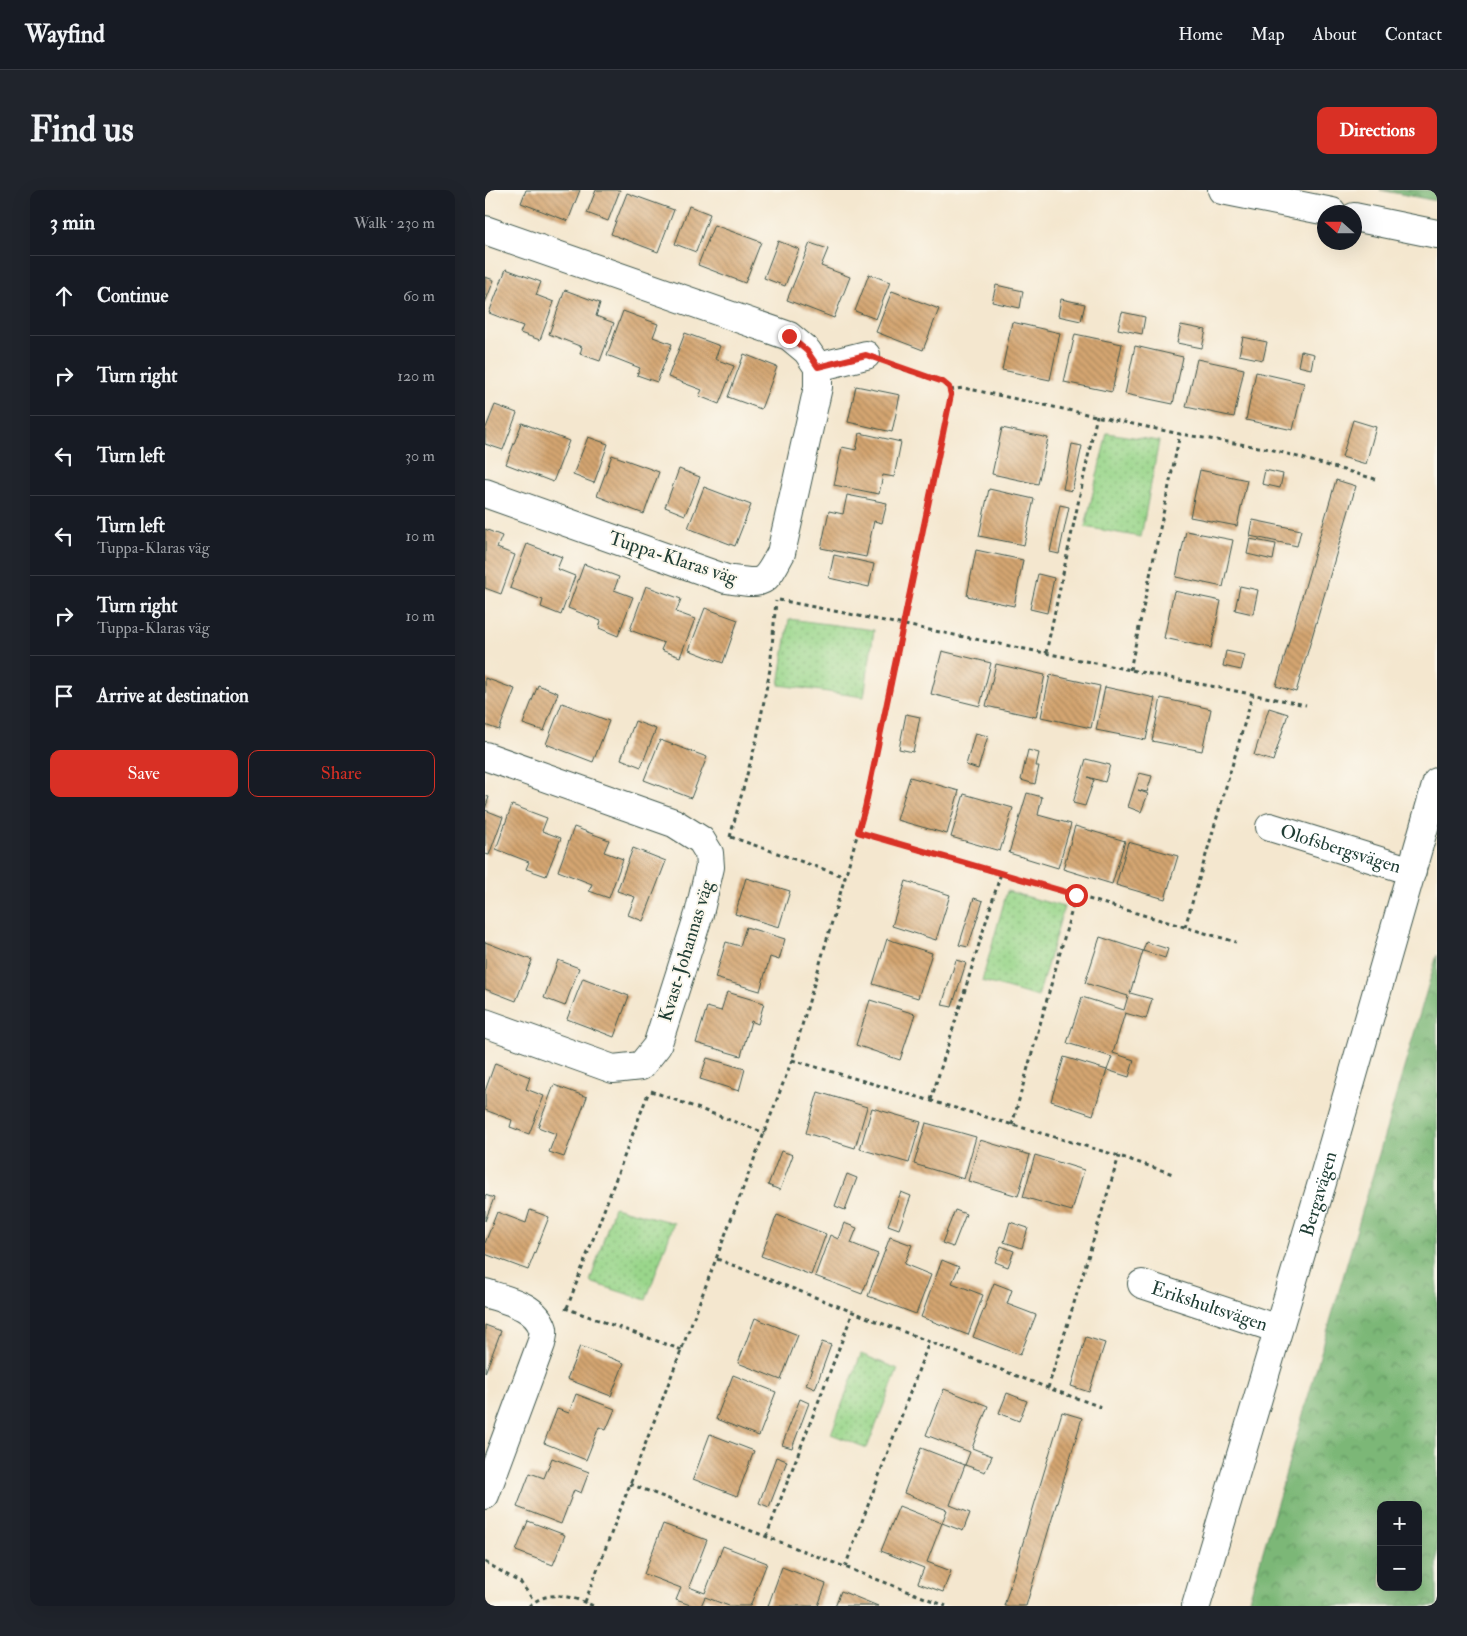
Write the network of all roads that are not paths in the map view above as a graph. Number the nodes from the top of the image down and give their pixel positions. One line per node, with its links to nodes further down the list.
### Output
1 (1222, 190): 2 (street)
2 (1317, 209)
3 (1362, 218): 5 (street)
4 (485, 230): 7 (street)
5 (1437, 234)
6 (866, 355): 7 (street)
7 (818, 367): 8 (street, Tuppa-Klaras väg)
8 (485, 493)
9 (485, 756): 13 (street, Kvast-Johannas väg)
10 (1437, 782): 12 (street, Bergavägen)
11 (1270, 827): 12 (street, Olofsbergsvägen)
12 (1411, 871): 16 (street, Bergavägen)
13 (485, 1023)
14 (1142, 1284): 16 (street, Erikshultsvägen)
15 (485, 1293): 17 (street)
16 (1278, 1328): 18 (street, Bergavägen)
17 (485, 1495)
18 (1197, 1606)

